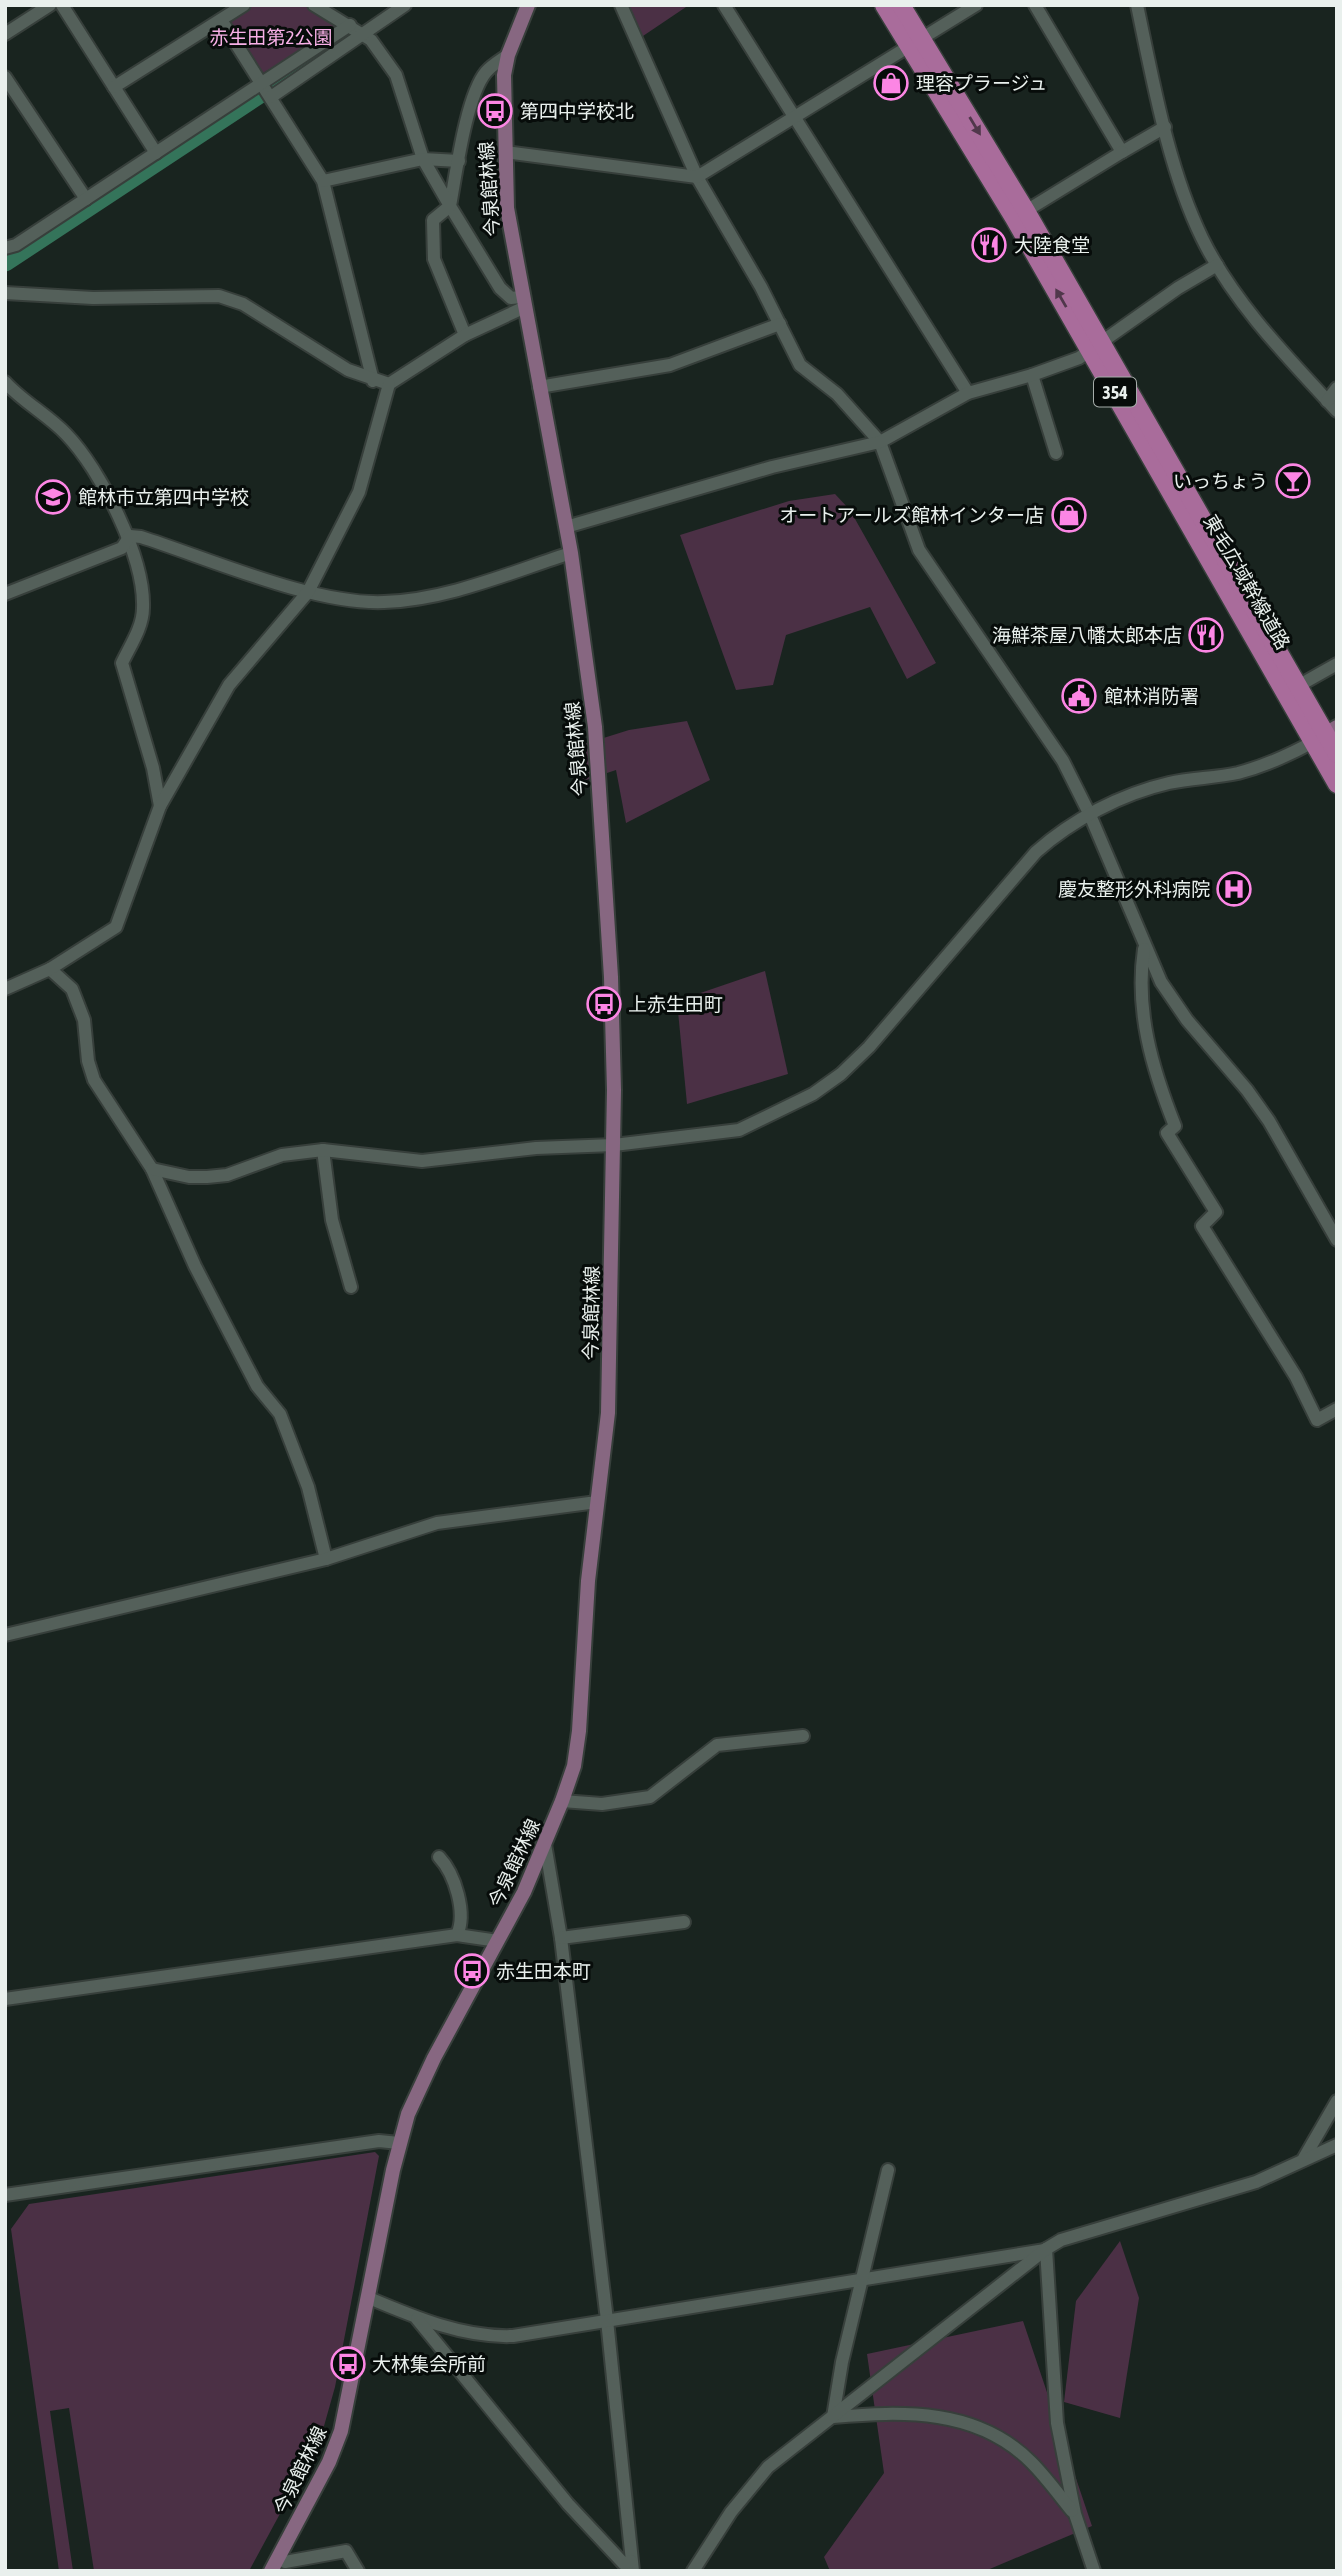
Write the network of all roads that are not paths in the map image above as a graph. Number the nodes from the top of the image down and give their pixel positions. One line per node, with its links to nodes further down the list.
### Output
1 (50, 5): 16 (street)
2 (62, 5): 22 (street)
3 (244, 5): 14 (street)
4 (314, 5): 15 (street)
5 (405, 5): 17 (street)
6 (528, 5): 19 (main road, 今泉館林線)
7 (621, 5): 31 (street)
8 (724, 5): 24 (street)
9 (884, 5): 18 (highway, 東毛広域幹線道路 / 354)
10 (901, 5): 18 (highway, 東毛広域幹線道路 / 354)
11 (976, 5): 18 (street)
12 (1035, 5): 27 (street)
13 (1138, 5): 25 (street)
14 (221, 20): 21 (street); 22 (street)
15 (350, 25): 17 (street); 21 (street)
16 (5, 34)
17 (362, 34): 23 (street); 29 (street)
18 (916, 43): 24 (street); 35 (highway, 東毛広域幹線道路 / 354)
19 (508, 55): 26 (main road, 今泉館林線); 30 (street)
20 (5, 77): 33 (street)
21 (262, 86): 23 (street); 28 (street)
22 (114, 87): 28 (street)
23 (271, 97): 32 (street)
24 (794, 118): 31 (street); 49 (street)
25 (1165, 127): 27 (street); 37 (street)
26 (505, 152): 31 (street); 39 (main road, 今泉館林線)
27 (1122, 152): 35 (street)
28 (156, 153): 33 (street)
29 (423, 159): 30 (street); 32 (street); 34 (street)
30 (459, 161): 34 (street)
31 (698, 177): 40 (street)
32 (323, 181): 44 (street)
33 (86, 199): 36 (street)
34 (450, 206): 39 (street); 41 (street)
35 (1020, 214): 42 (highway, 東毛広域幹線道路 / 354)
36 (5, 248)
37 (1217, 265): 42 (street); 50 (street)
38 (5, 293): 44 (street)
39 (522, 303): 41 (street); 47 (main road, 今泉館林線)
40 (780, 324): 47 (street); 52 (street)
41 (466, 335): 46 (street)
42 (1096, 346): 43 (street); 60 (highway, 東毛広域幹線道路 / 354); 61 (highway, 東毛広域幹線道路 / 354)
43 (1032, 375): 49 (street); 53 (street)
44 (373, 381): 46 (street)
45 (5, 382): 55 (street)
46 (389, 384): 57 (street)
47 (538, 387): 54 (main road, 今泉館林線)
48 (1337, 388): 50 (street)
49 (968, 393): 52 (street)
50 (1327, 401): 51 (street)
51 (1337, 411)
52 (880, 442): 54 (street); 65 (street)
53 (1055, 453)
54 (566, 527): 56 (main road, 今泉館林線)
55 (130, 536): 57 (street); 58 (street); 64 (street)
56 (571, 553): 57 (street); 69 (main road, 今泉館林線)
57 (309, 592): 64 (street)
58 (5, 594)
59 (1337, 664): 60 (street)
60 (1298, 686): 61 (highway, 東毛広域幹線道路 / 354)
61 (1325, 735): 62 (highway, 東毛広域幹線道路 / 354); 63 (highway, 東毛広域幹線道路 / 354); 65 (street)
62 (1337, 754)
63 (1337, 784)
64 (160, 806): 67 (street)
65 (1090, 815): 66 (street); 69 (street)
66 (1144, 948): 72 (street); 74 (street)
67 (50, 969): 68 (street); 71 (street)
68 (5, 989)
69 (614, 1145): 70 (street); 75 (main road, 今泉館林線)
70 (323, 1150): 71 (street); 73 (street)
71 (152, 1169): 76 (street)
72 (1337, 1240)
73 (351, 1287)
74 (1337, 1409)
75 (597, 1503): 76 (street); 79 (main road, 今泉館林線)
76 (326, 1559): 77 (street)
77 (5, 1634)
78 (803, 1736): 79 (street)
79 (562, 1801): 80 (main road, 今泉館林線)
80 (545, 1844): 84 (street); 85 (main road, 今泉館林線)
81 (439, 1857): 83 (street)
82 (684, 1922): 84 (street)
83 (457, 1935): 85 (street); 86 (street)
84 (561, 1938): 97 (street)
85 (498, 1941): 88 (main road, 今泉館林線)
86 (5, 1999)
87 (1337, 2101): 90 (street)
88 (400, 2143): 92 (street); 95 (main road, 今泉館林線)
89 (1337, 2145): 90 (street)
90 (1304, 2158): 93 (street)
91 (888, 2170): 94 (street)
92 (5, 2195)
93 (1046, 2249): 94 (street); 98 (street); 99 (street)
94 (863, 2281): 97 (street); 98 (street)
95 (369, 2298): 96 (street); 100 (main road, 今泉館林線)
96 (417, 2319): 97 (street); 101 (street)
97 (607, 2320): 101 (street)
98 (833, 2417): 99 (street); 104 (street)
99 (1075, 2514): 105 (street)
100 (286, 2563): 102 (main road, 今泉館林線); 103 (street)
101 (632, 2566)
102 (271, 2571)
103 (358, 2571)
104 (693, 2571)
105 (1094, 2571)

